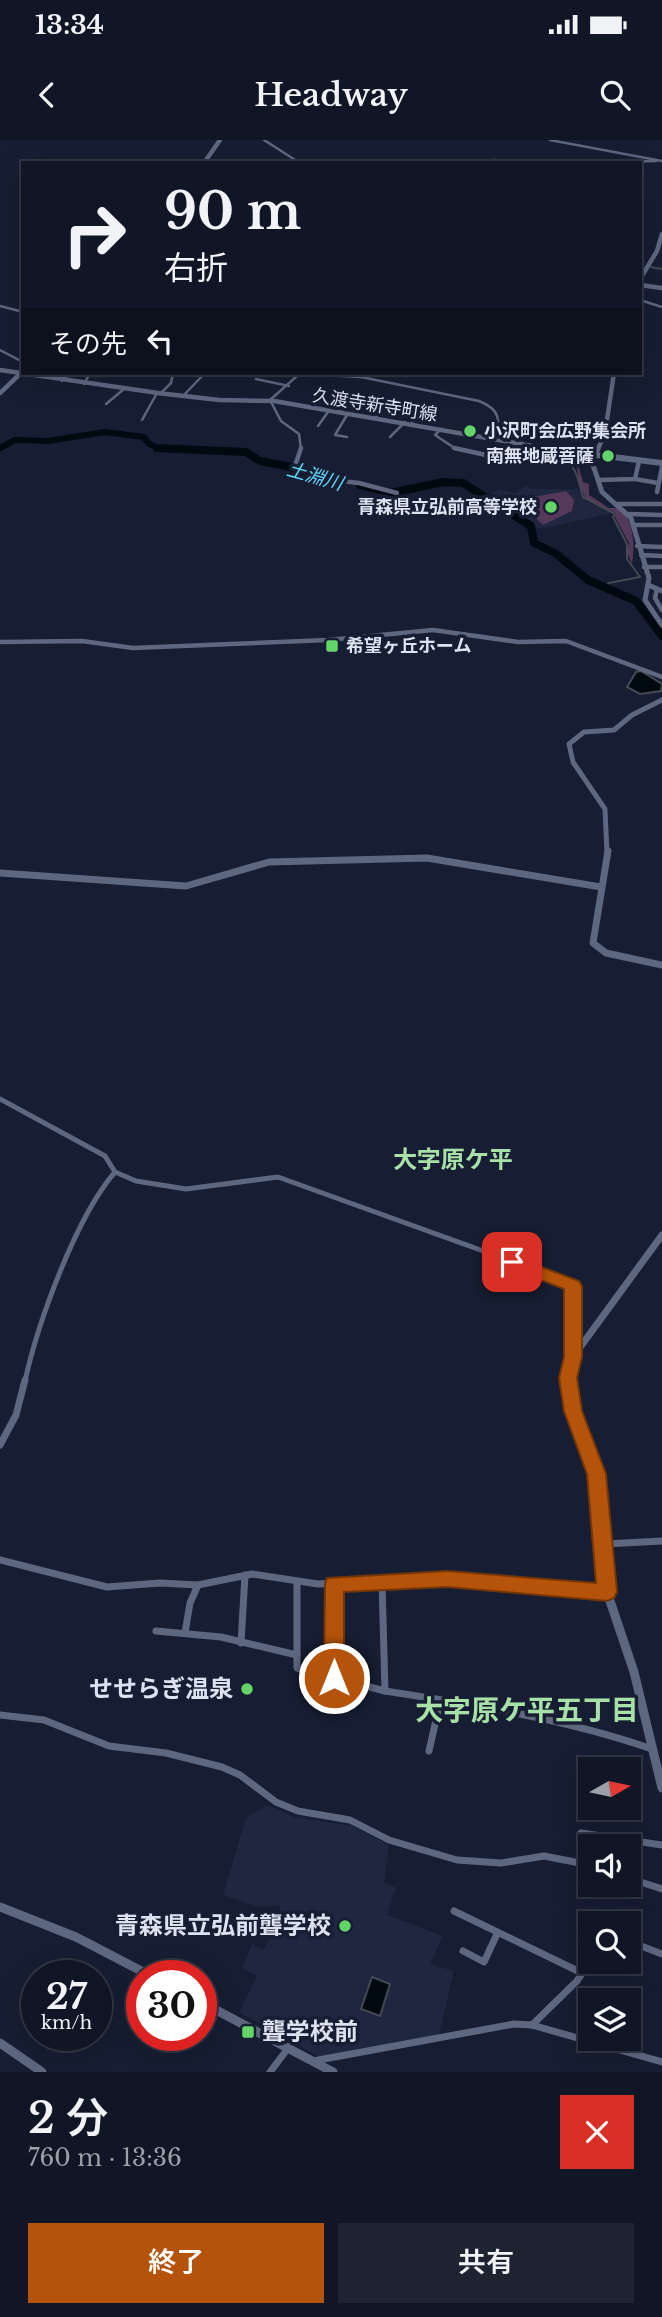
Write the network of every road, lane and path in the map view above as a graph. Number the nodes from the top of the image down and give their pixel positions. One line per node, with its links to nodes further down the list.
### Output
1 (220, 140): 4 (street)
2 (264, 140): 5 (street)
3 (550, 140): 8 (street)
4 (205, 161)
5 (297, 161)
6 (482, 161): 7 (street)
7 (511, 161)
8 (661, 161): 9 (street)
9 (642, 162)
10 (662, 234): 11 (street)
11 (642, 276)
12 (642, 285): 13 (street)
13 (662, 288)
14 (642, 300): 16 (street)
15 (0, 306): 17 (street)
16 (662, 307)
17 (21, 311)
18 (0, 350): 19 (street)
19 (21, 361)
20 (0, 370): 21 (main road, 久渡寺新寺町線)
21 (21, 372): 37 (street)
22 (33, 375): 33 (main road, 久渡寺新寺町線)
23 (67, 375): 33 (street)
24 (89, 375): 34 (street)
25 (173, 375): 38 (street)
26 (203, 375): 39 (street)
27 (294, 375): 35 (street)
28 (316, 375): 31 (street)
29 (367, 375): 31 (street)
30 (614, 375): 56 (street)
31 (361, 377): 55 (street)
32 (256, 379): 35 (street)
33 (62, 382): 34 (main road, 久渡寺新寺町線)
34 (84, 384): 36 (main road, 久渡寺新寺町線)
35 (289, 386): 41 (street)
36 (124, 389): 38 (main road, 久渡寺新寺町線); 42 (street)
37 (0, 393)
38 (159, 393): 39 (main road, 久渡寺新寺町線); 49 (street)
39 (183, 396): 41 (main road, 久渡寺新寺町線)
40 (391, 398): 44 (street)
41 (272, 401): 46 (main road, 久渡寺新寺町線); 63 (street)
42 (106, 404)
43 (402, 405): 44 (street)
44 (384, 407): 48 (street)
45 (419, 407): 50 (street)
46 (328, 412): 47 (main road, 久渡寺新寺町線); 51 (street)
47 (347, 415): 48 (main road, 久渡寺新寺町線); 53 (street)
48 (376, 417): 50 (main road, 久渡寺新寺町線)
49 (142, 420)
50 (408, 423): 52 (main road, 久渡寺新寺町線); 54 (street)
51 (318, 426)
52 (440, 430): 55 (main road, 久渡寺新寺町線); 57 (street)
53 (347, 437)
54 (390, 437)
55 (492, 439): 56 (main road, 久渡寺新寺町線)
56 (592, 458): 58 (main road, 久渡寺新寺町線); 60 (street)
57 (509, 460)
58 (639, 461): 59 (main road, 久渡寺新寺町線); 61 (street)
59 (662, 465): 62 (street)
60 (598, 480): 61 (street); 65 (street)
61 (635, 480): 62 (street)
62 (658, 483): 64 (street)
63 (396, 492)
64 (657, 492)
65 (617, 504): 66 (street); 67 (street)
66 (662, 504)
67 (629, 514): 68 (street); 69 (street)
68 (662, 515)
69 (633, 525): 70 (street); 71 (street)
70 (662, 526)
71 (637, 546): 72 (street); 73 (street)
72 (662, 547)
73 (639, 555): 74 (street); 75 (street)
74 (662, 556)
75 (644, 566): 76 (street); 77 (street)
76 (662, 568)
77 (648, 585): 78 (street); 80 (street)
78 (660, 589): 79 (street)
79 (662, 610)
80 (662, 625)
81 (0, 642): 82 (street)
82 (662, 677)
83 (662, 700): 85 (street)
84 (0, 873): 85 (street)
85 (601, 887): 86 (street)
86 (662, 965)
87 (0, 1099): 88 (street)
88 (115, 1172): 90 (street); 91 (street)
89 (662, 1235): 90 (street)
90 (573, 1357): 93 (street)
91 (0, 1445)
92 (662, 1541): 93 (street)
93 (605, 1544): 100 (street)
94 (0, 1560): 99 (street)
95 (245, 1575): 97 (street); 99 (street); 103 (street)
96 (382, 1582): 98 (street); 100 (street); 106 (street)
97 (297, 1583): 98 (street); 104 (street)
98 (334, 1584): 105 (street)
99 (198, 1585): 102 (street)
100 (607, 1592): 109 (street)
101 (156, 1631): 102 (street)
102 (185, 1633): 103 (street)
103 (242, 1643): 104 (street)
104 (297, 1655): 105 (street)
105 (334, 1678): 106 (street)
106 (385, 1691): 107 (street)
107 (440, 1702): 109 (street); 110 (street)
108 (0, 1715): 114 (street)
109 (652, 1749): 111 (street)
110 (429, 1751)
111 (662, 1788)
112 (581, 1833): 113 (street)
113 (662, 1845)
114 (578, 1863)
115 (641, 1882): 116 (street)
116 (662, 1889)
117 (0, 1907): 123 (street)
118 (454, 1911): 119 (street)
119 (497, 1934): 121 (street); 124 (street)
120 (641, 1946): 122 (street)
121 (463, 1951)
122 (662, 1954)
123 (126, 1963)
124 (578, 1971)
125 (581, 1974): 127 (street)
126 (217, 2010): 129 (street)
127 (532, 2025): 130 (street); 131 (street)
128 (0, 2043): 132 (street)
129 (289, 2047): 130 (street); 133 (street)
130 (313, 2061): 134 (street)
131 (662, 2062)
132 (42, 2072)
133 (270, 2072)
134 (333, 2072)

